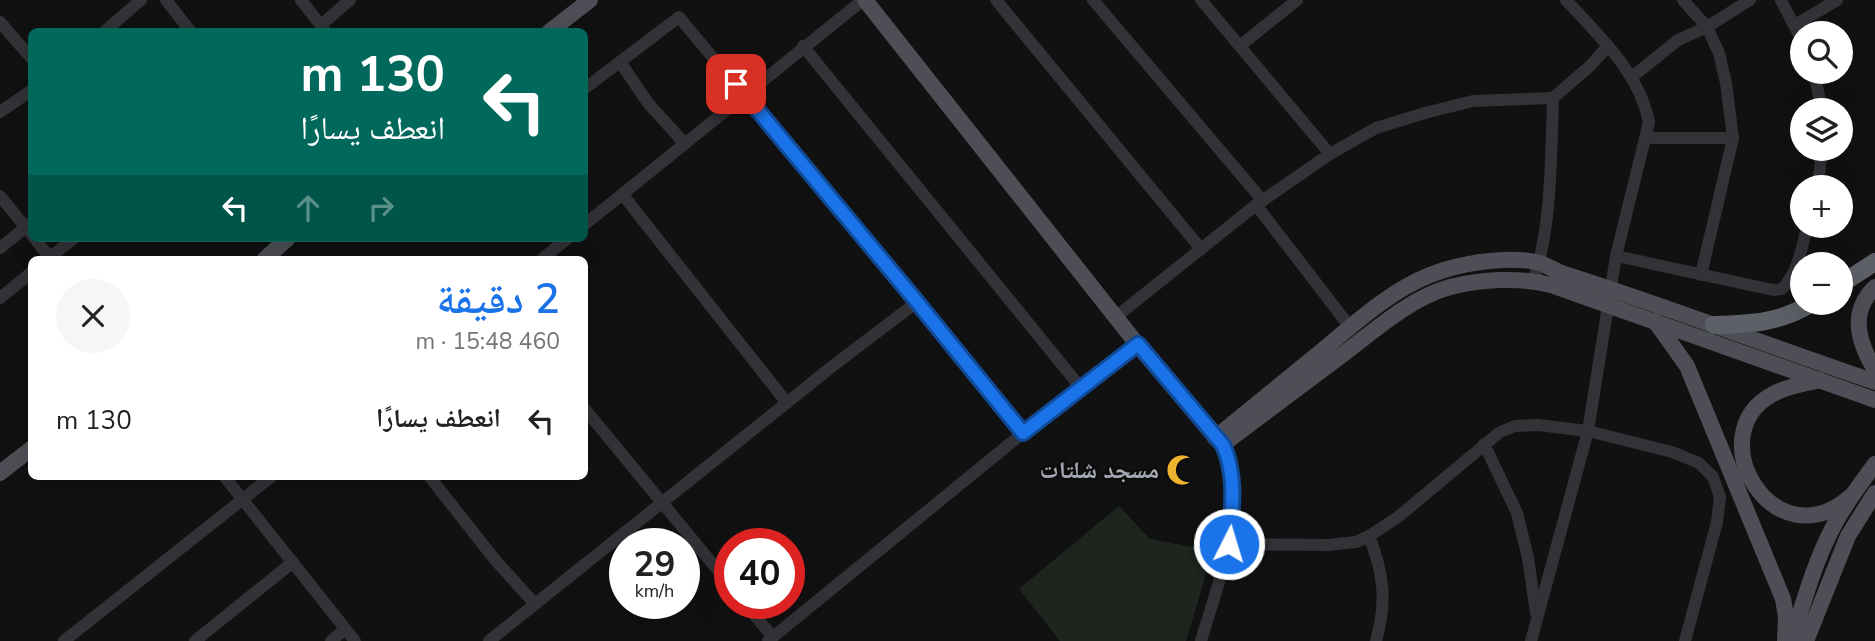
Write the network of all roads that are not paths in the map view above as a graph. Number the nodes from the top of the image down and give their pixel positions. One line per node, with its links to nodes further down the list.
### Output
1 (141, 0): 20 (street)
2 (166, 0): 21 (street)
3 (302, 0): 22 (street)
4 (350, 0): 22 (street)
5 (590, 0): 23 (main road)
6 (864, 0): 26 (street); 67 (main road)
7 (996, 0): 50 (street)
8 (1093, 0): 41 (street)
9 (1201, 0): 24 (street)
10 (1297, 0): 24 (street)
11 (1566, 0): 25 (street)
12 (1683, 0): 19 (street)
13 (1750, 0): 19 (street)
14 (1782, 0): 16 (street)
15 (1837, 0): 17 (street)
16 (1793, 21)
17 (1802, 21)
18 (0, 22): 27 (street)
19 (1707, 27): 29 (street); 36 (street)
20 (109, 28)
21 (188, 28)
22 (323, 28)
23 (554, 28)
24 (1241, 45): 38 (street)
25 (1608, 46): 29 (street); 33 (street)
26 (803, 47): 32 (street); 75 (street)
27 (28, 54)
28 (620, 62): 30 (street); 32 (street); 37 (street)
29 (1632, 77): 35 (street)
30 (588, 86)
31 (28, 93): 34 (street)
32 (744, 94): 37 (street); 64 (street)
33 (1553, 98): 38 (street); 56 (street)
34 (0, 112)
35 (1645, 138): 36 (street); 54 (street)
36 (1733, 138): 58 (street)
37 (685, 144): 39 (street)
38 (1330, 154): 41 (street)
39 (623, 195): 42 (street); 77 (street)
40 (0, 196): 43 (street)
41 (1260, 203): 50 (street); 70 (street)
42 (588, 222)
43 (28, 228)
44 (28, 233): 49 (street)
45 (1804, 238): 58 (street)
46 (69, 242): 51 (street)
47 (284, 242): 52 (main road)
48 (563, 242): 53 (street)
49 (0, 248)
50 (1201, 249): 67 (street)
51 (53, 256)
52 (268, 256)
53 (545, 256)
54 (1616, 256): 58 (street); 62 (street)
55 (1875, 262): 59 (highway)
56 (1539, 263): 60 (street); 62 (main road); 70 (main road)
57 (28, 275): 63 (street)
58 (1701, 275)
59 (1853, 276)
60 (1533, 281): 65 (main road); 81 (main road)
61 (1875, 287): 72 (main road)
62 (1613, 288): 65 (street); 69 (main road)
63 (0, 298)
64 (917, 302): 77 (street); 80 (street)
65 (1609, 305): 68 (main road); 79 (street)
66 (1790, 314): 69 (highway)
67 (1117, 316): 71 (main road)
68 (1655, 320): 73 (main road); 111 (main road)
69 (1714, 325): 74 (main road)
70 (1350, 327): 81 (main road)
71 (1138, 344): 75 (street); 81 (main road)
72 (1875, 370)
73 (1820, 380): 76 (main road); 90 (main road)
74 (1875, 382)
75 (1081, 388): 80 (street)
76 (1875, 400)
77 (786, 403): 92 (street)
78 (588, 413): 92 (street)
79 (1588, 431): 82 (street); 99 (street); 110 (street)
80 (1023, 433): 101 (street)
81 (1219, 441): 94 (street)
82 (1484, 444): 93 (street); 99 (street)
83 (28, 451): 85 (main road)
84 (1875, 464): 90 (main road)
85 (0, 473)
86 (227, 480): 91 (street)
87 (267, 480): 91 (street)
88 (432, 480): 97 (street)
89 (1875, 493): 113 (main road)
90 (1851, 496): 112 (main road)
91 (243, 499): 95 (street); 102 (street)
92 (662, 503): 96 (street); 97 (street)
93 (1369, 536): 94 (street); 108 (street)
94 (1229, 544): 107 (street)
95 (293, 562): 100 (street); 103 (street)
96 (714, 566)
97 (535, 604): 106 (street)
98 (756, 619): 101 (street)
99 (1537, 620): 109 (street)
100 (345, 629): 104 (street); 105 (street)
101 (770, 639)
102 (64, 641)
103 (195, 641)
104 (331, 641)
105 (355, 641)
106 (489, 641)
107 (1201, 641)
108 (1376, 641)
109 (1531, 641)
110 (1685, 641)
111 (1785, 641)
112 (1791, 641)
113 (1806, 641)

